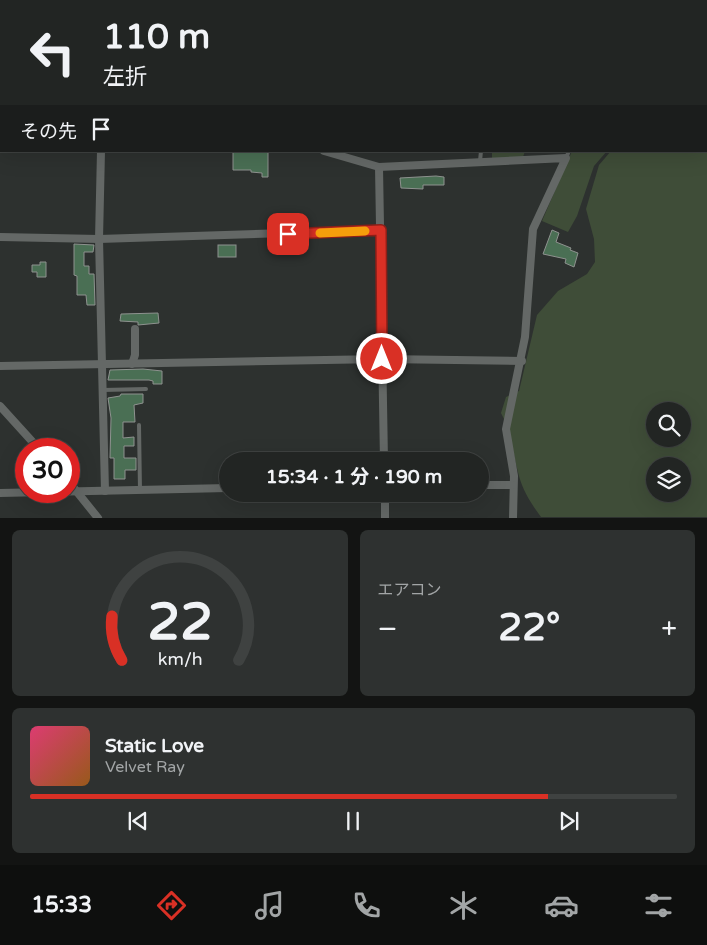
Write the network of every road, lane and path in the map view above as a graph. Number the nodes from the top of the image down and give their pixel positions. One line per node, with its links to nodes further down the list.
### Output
1 (101, 152): 9 (street)
2 (327, 152): 6 (street)
3 (481, 152): 5 (lane)
4 (567, 155): 5 (street); 12 (street)
5 (480, 164): 6 (street)
6 (378, 168): 7 (street)
7 (381, 230): 9 (street); 11 (street)
8 (0, 237): 9 (street)
9 (99, 239): 13 (street)
10 (135, 328): 14 (street)
11 (382, 359): 12 (street); 14 (street); 21 (street)
12 (522, 361): 23 (street)
13 (102, 364): 14 (street); 15 (street); 16 (street)
14 (132, 364)
15 (0, 366)
16 (104, 390): 17 (lane); 25 (street)
17 (146, 390)
18 (0, 406): 20 (street)
19 (139, 425): 26 (lane)
20 (29, 438)
21 (384, 452)
22 (489, 485): 23 (street)
23 (513, 485): 34 (street)
24 (219, 488): 26 (street)
25 (106, 491): 26 (street); 29 (street)
26 (140, 491)
27 (0, 492): 28 (street)
28 (15, 492)
29 (80, 492)
30 (80, 496): 32 (street)
31 (385, 502): 33 (street)
32 (98, 518)
33 (385, 518)
34 (513, 518)

